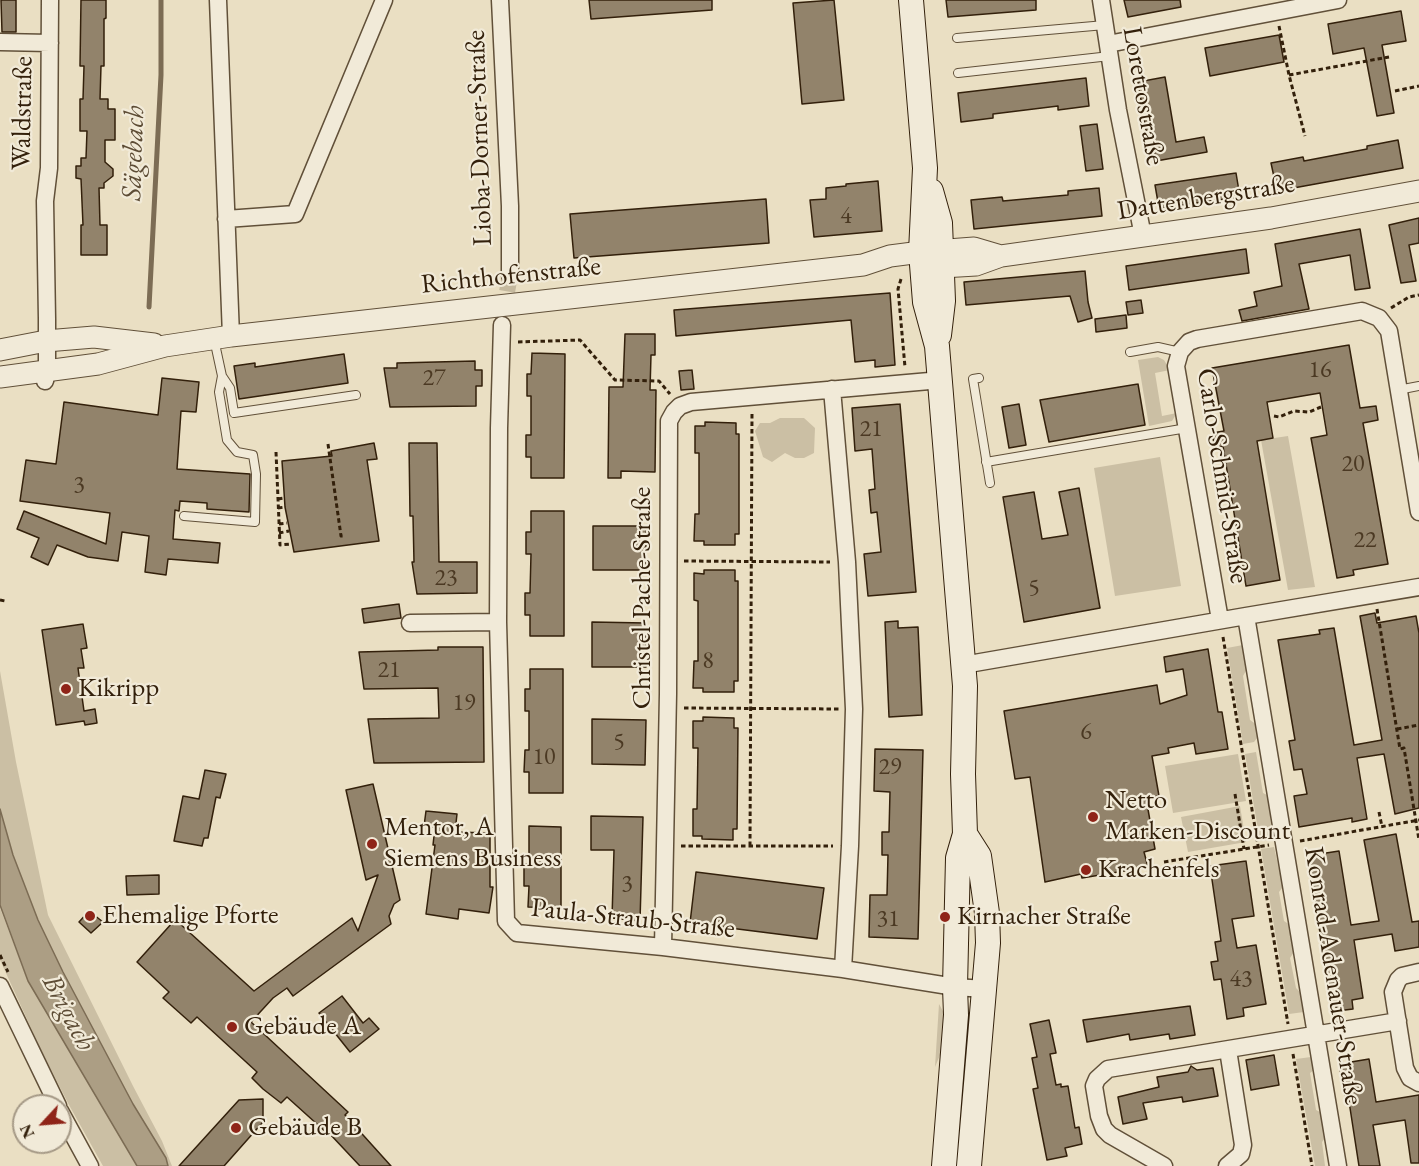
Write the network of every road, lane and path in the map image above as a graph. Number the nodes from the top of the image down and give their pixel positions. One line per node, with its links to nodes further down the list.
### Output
1 (50, 0): 12 (street, Waldstraße)
2 (218, 0): 21 (street)
3 (384, 0): 21 (street)
4 (500, 0): 24 (street, Lioba-Dorner-Straße)
5 (910, 0): 23 (main road)
6 (1101, 0): 9 (street, Lorettostraße)
7 (1338, 0): 8 (street)
8 (1276, 13): 13 (street); 16 (path)
9 (1105, 25): 10 (lane); 13 (street, Lorettostraße)
10 (957, 38)
11 (0, 42): 12 (street)
12 (50, 43): 30 (street, Waldstraße)
13 (1109, 50): 15 (lane); 22 (street, Lorettostraße)
14 (1389, 57): 16 (path)
15 (958, 73)
16 (1289, 75): 19 (path)
17 (1419, 86): 18 (path)
18 (1395, 91)
19 (1305, 136)
20 (1419, 191): 22 (street, Dattenbergstraße)
21 (226, 219): 29 (street)
22 (1143, 236): 23 (street, Dattenbergstraße)
23 (932, 259): 29 (street, Richthofenstraße); 39 (main road)
24 (510, 274)
25 (901, 279): 40 (path)
26 (1419, 296): 27 (path)
27 (1384, 313)
28 (501, 334): 46 (path); 73 (street, Paula-Straub-Straße)
29 (223, 337): 31 (street, Richthofenstraße); 36 (lane)
30 (46, 341): 31 (street, Richthofenstraße); 32 (street, Richthofenstraße); 35 (street, Waldstraße)
31 (165, 346): 35 (street, Richthofenstraße)
32 (0, 350)
33 (1130, 352): 34 (lane)
34 (1180, 352): 43 (street, Carlo-Schmid-Straße); 49 (street, Carlo-Schmid-Straße)
35 (46, 376): 37 (street, Richthofenstraße)
36 (222, 376): 44 (lane); 59 (lane)
37 (0, 377)
38 (979, 378): 52 (lane)
39 (940, 380): 40 (street); 75 (main road)
40 (907, 383): 42 (street)
41 (1419, 386): 43 (lane)
42 (832, 389): 45 (street); 68 (street)
43 (1398, 390): 58 (street, Carlo-Schmid-Straße)
44 (356, 395)
45 (752, 397): 46 (street); 67 (path)
46 (680, 406): 66 (street, Christel-Pache-Straße)
47 (1322, 407): 48 (path)
48 (1274, 416)
49 (1187, 428): 52 (lane); 72 (street, Carlo-Schmid-Straße)
50 (328, 444): 64 (path)
51 (276, 452): 55 (path)
52 (986, 462): 53 (lane)
53 (990, 483)
54 (284, 498): 55 (path)
55 (278, 499): 57 (path)
56 (285, 507): 57 (path)
57 (278, 508): 61 (path)
58 (1419, 512)
59 (184, 516)
60 (287, 523): 61 (path)
61 (279, 524): 63 (path)
62 (289, 531): 63 (path)
63 (279, 533): 65 (path)
64 (343, 536)
65 (291, 544)
66 (669, 561): 67 (path); 76 (street, Christel-Pache-Straße)
67 (751, 561): 68 (path); 77 (path)
68 (847, 562): 78 (street)
69 (1419, 587): 70 (street)
70 (1374, 595): 71 (street); 80 (path)
71 (1246, 616): 72 (street); 102 (street, Konrad-Adenauer-Straße)
72 (1220, 620): 75 (street); 90 (path)
73 (498, 622): 74 (street); 94 (street, Paula-Straub-Straße)
74 (410, 623)
75 (963, 665): 93 (main road)
76 (667, 708): 77 (path); 87 (street, Christel-Pache-Straße)
77 (750, 708): 78 (path); 88 (path)
78 (854, 709): 89 (street)
79 (1419, 725): 80 (path)
80 (1397, 729): 83 (path)
81 (1235, 794): 91 (path)
82 (1379, 812): 84 (path)
83 (1417, 820): 84 (path); 85 (path)
84 (1382, 827): 86 (path)
85 (1419, 840)
86 (1296, 841)
87 (665, 846): 88 (path); 94 (street, Christel-Pache-Straße)
88 (750, 846): 89 (path)
89 (850, 846): 95 (street)
90 (1259, 846): 91 (path); 101 (path)
91 (1244, 849): 92 (path)
92 (1164, 862)
93 (972, 912): 98 (main road); 99 (main road)
94 (663, 947): 95 (street, Paula-Straub-Straße)
95 (843, 969): 98 (street, Paula-Straub-Straße)
96 (1419, 972): 100 (street)
97 (0, 986): 106 (street)
98 (955, 987): 99 (street, Paula-Straub-Straße); 109 (main road)
99 (985, 988): 110 (main road)
100 (1398, 1021): 102 (street); 105 (street)
101 (1289, 1030)
102 (1316, 1033): 104 (street); 114 (street, Konrad-Adenauer-Straße)
103 (1292, 1045): 113 (path)
104 (1228, 1050): 111 (street); 112 (street)
105 (1419, 1083)
106 (52, 1094)
107 (72, 1133): 108 (street)
108 (90, 1166)
109 (945, 1166)
110 (969, 1166)
111 (1164, 1166)
112 (1227, 1166)
113 (1312, 1166)
114 (1338, 1166)

